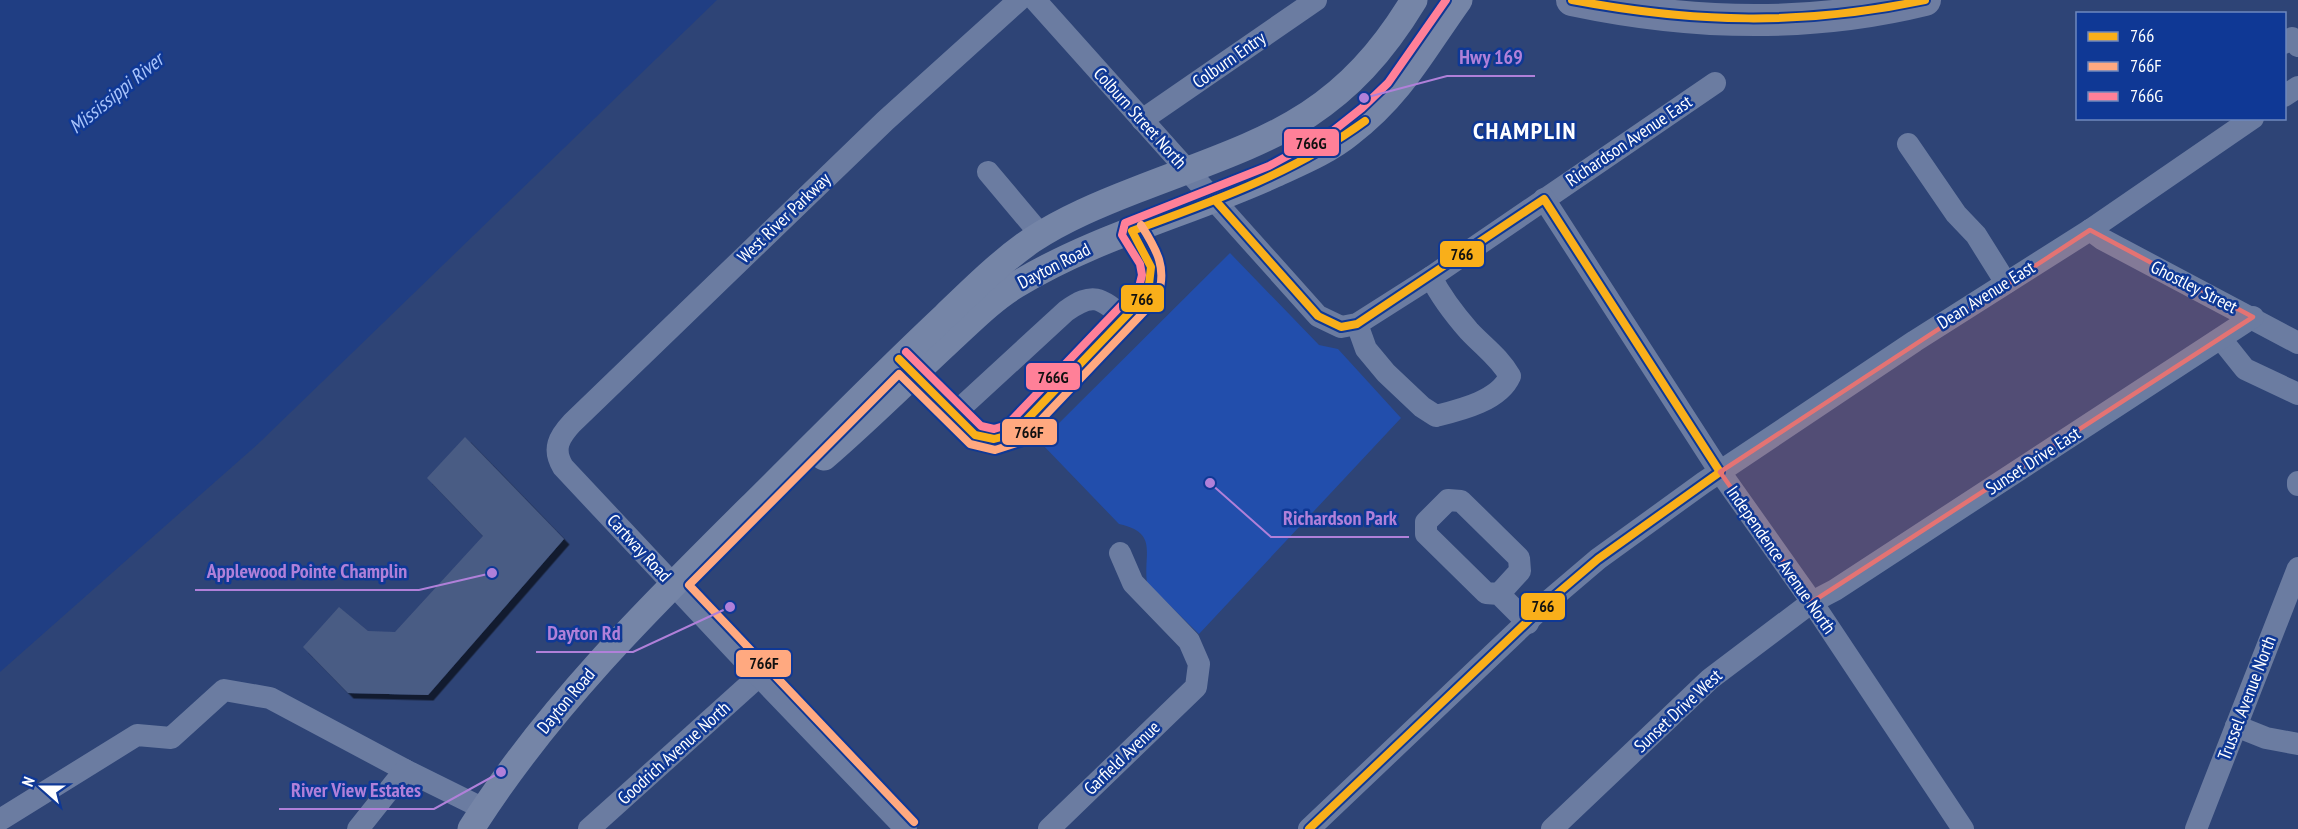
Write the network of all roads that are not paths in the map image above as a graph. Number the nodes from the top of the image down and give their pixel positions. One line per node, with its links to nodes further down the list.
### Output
1 (1019, 0): 31 (street, West River Parkway)
2 (1035, 0): 11 (street, Colburn Street North)
3 (1316, 0): 11 (street, Colburn Entry)
4 (1414, 0): 14 (main road, Dayton Road)
5 (1459, 0): 16 (main road, Dayton Road)
6 (1572, 0): 7 (highway)
7 (1925, 0)
8 (2286, 42): 9 (street)
9 (2298, 46)
10 (1715, 83): 17 (street, Richardson Avenue East)
11 (1142, 120): 14 (street, Colburn Street North)
12 (2248, 120): 18 (street, Dean Avenue East)
13 (1908, 144): 22 (street)
14 (1187, 170): 16 (street, Colburn Street North); 20 (main road, Dayton Road)
15 (988, 172): 20 (street)
16 (1215, 200): 19 (main road, Dayton Road); 25 (street, Colburn Street North)
17 (1544, 200): 21 (street, Richardson Avenue East); 32 (street, Independence Avenue North)
18 (2090, 230): 22 (street, Dean Avenue East); 23 (street, Ghostley Street)
19 (1132, 231): 24 (street); 28 (main road, Dayton Road)
20 (1041, 235): 28 (main road, Dayton Road)
21 (1431, 277): 25 (street, Richardson Avenue East); 25 (street)
22 (2006, 283): 32 (street, Dean Avenue East)
23 (2253, 317): 26 (street, Sunset Drive East); 27 (street, Ghostley Street)
24 (1124, 318): 30 (street); 30 (street)
25 (1357, 324)
26 (2221, 339): 29 (street); 37 (street, Sunset Drive East)
27 (2298, 343)
28 (906, 367): 30 (street); 35 (main road, Dayton Road)
29 (2298, 394)
30 (954, 414)
31 (558, 445): 35 (street, Cartway Road)
32 (1720, 472): 37 (street, Independence Avenue North); 38 (street, Dean Avenue East)
33 (1120, 553): 48 (street, Garfield Avenue)
34 (2298, 568): 40 (street, Trussel Avenue North)
35 (674, 585): 39 (street, Cartway Road); 43 (main road, Dayton Road)
36 (1499, 594): 38 (street)
37 (1812, 602): 50 (street, Sunset Drive West); 51 (street, Independence Avenue North)
38 (1528, 622): 49 (street, Dean Avenue East)
39 (759, 676): 46 (street, Goodrich Avenue North); 47 (street, Cartway Road)
40 (2236, 726): 41 (street); 52 (street, Trussel Avenue North)
41 (2298, 744)
42 (405, 770): 43 (street); 44 (street); 45 (street)
43 (478, 819)
44 (0, 820)
45 (358, 829)
46 (589, 829)
47 (906, 829)
48 (1049, 829)
49 (1309, 829)
50 (1552, 829)
51 (1963, 829)
52 (2196, 829)

